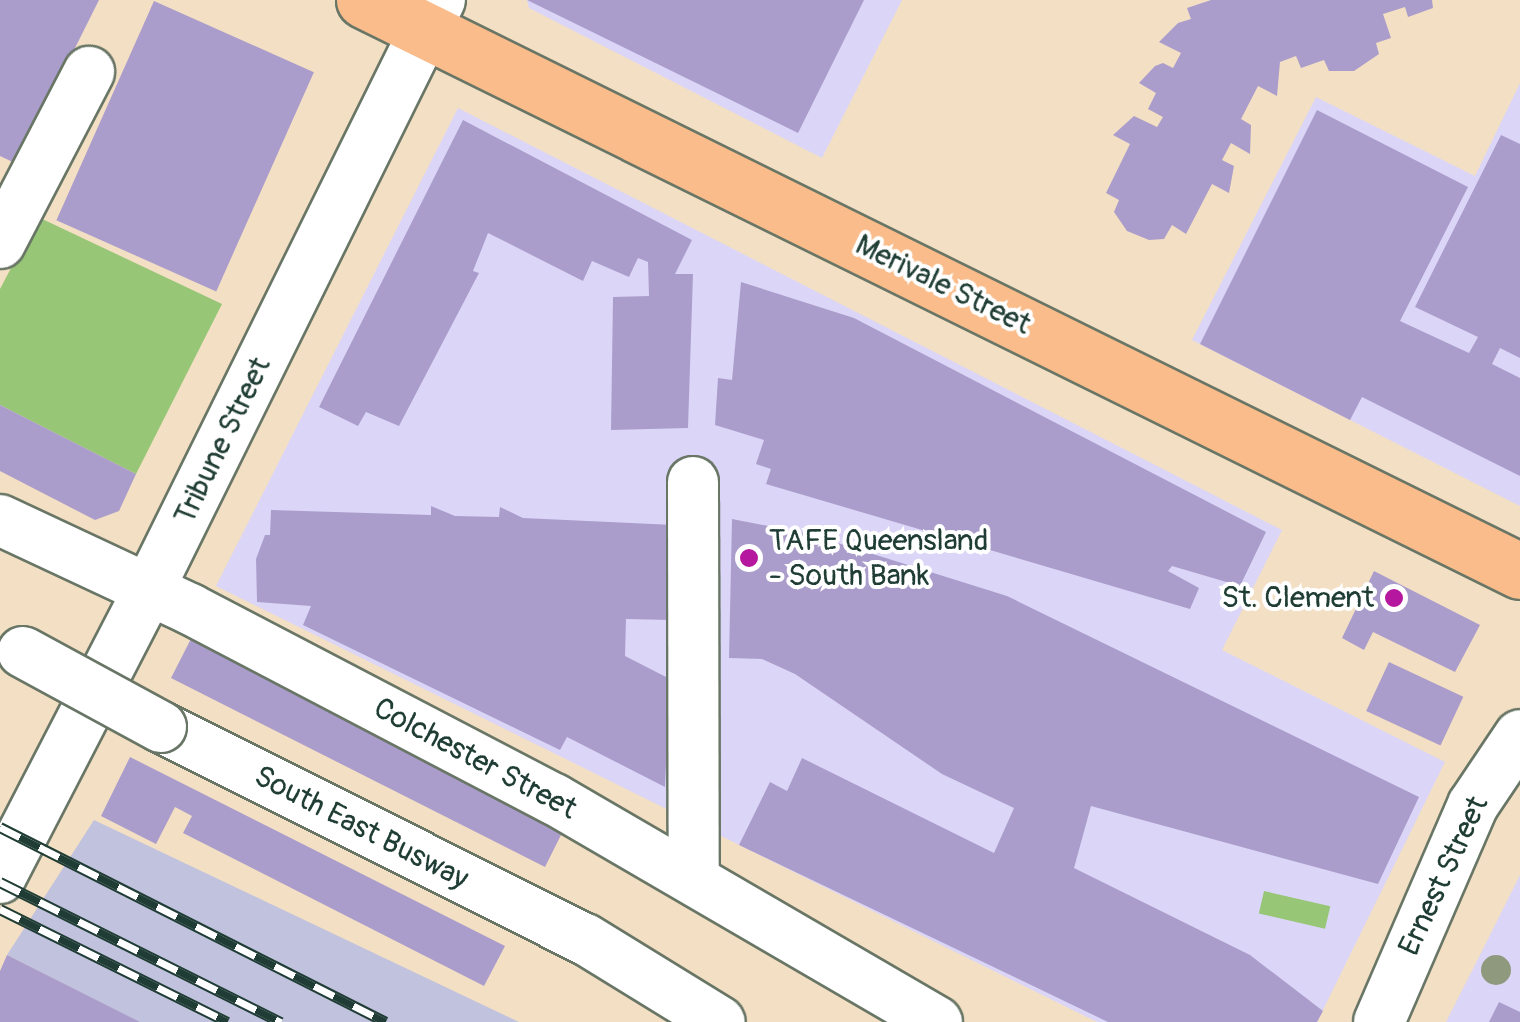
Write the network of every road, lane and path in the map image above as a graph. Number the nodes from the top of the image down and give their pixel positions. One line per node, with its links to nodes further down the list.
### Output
1 (364, 0): 2 (main road, Merivale Street)
2 (433, 14): 7 (main road, Merivale Street); 8 (street, Tribune Street)
3 (89, 72): 4 (street)
4 (0, 243)
5 (693, 482): 12 (street)
6 (0, 520): 8 (street, Colchester Street)
7 (1520, 571)
8 (148, 591): 11 (street, Tribune Street); 12 (street, Colchester Street)
9 (11, 645): 13 (street, South East Busway, bridge)
10 (1520, 735): 15 (street, Ernest Street)
11 (0, 878)
12 (694, 878): 14 (street, Colchester Street)
13 (720, 1022)
14 (937, 1022)
15 (1379, 1022)

